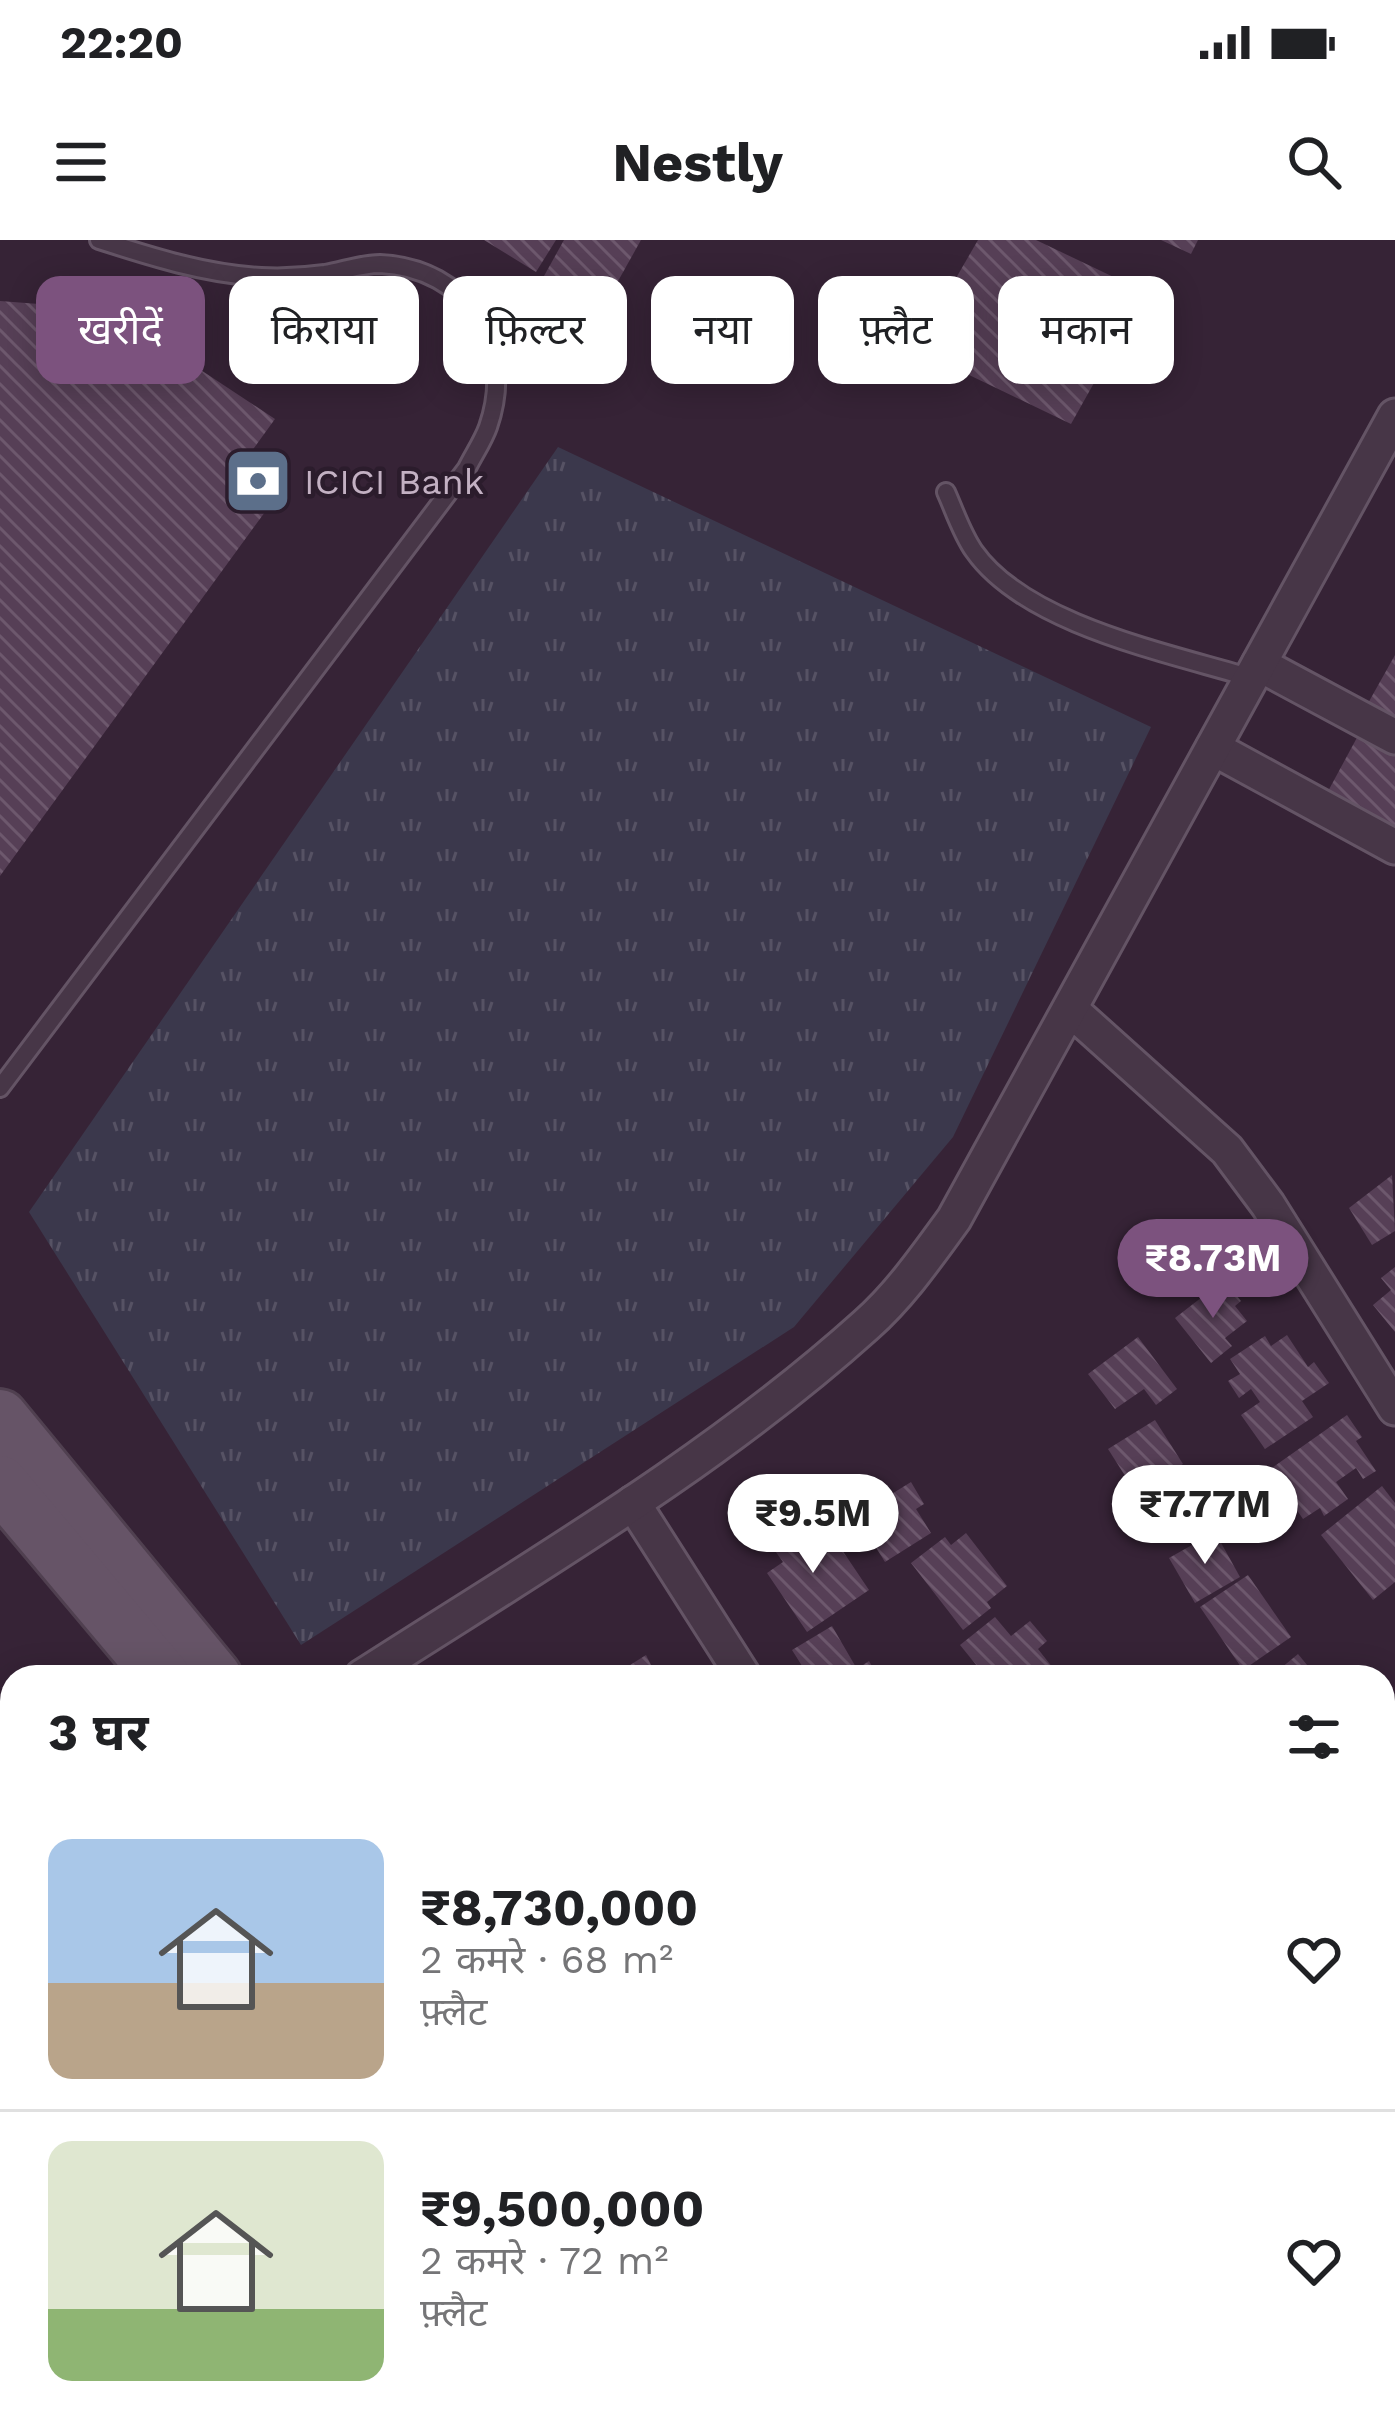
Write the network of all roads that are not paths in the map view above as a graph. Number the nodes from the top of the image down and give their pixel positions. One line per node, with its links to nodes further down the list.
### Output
1 (99, 240): 9 (lane)
2 (1395, 416): 4 (street)
3 (946, 492): 4 (lane)
4 (1255, 671): 5 (street); 6 (street)
5 (1395, 737)
6 (1213, 748): 7 (street); 8 (street)
7 (1395, 848)
8 (1070, 1009): 10 (street); 13 (street)
9 (0, 1088)
10 (1395, 1408)
11 (0, 1417): 15 (main road)
12 (0, 1483): 14 (main road)
13 (633, 1503): 16 (street); 17 (street)
14 (153, 1665)
15 (204, 1665)
16 (381, 1665)
17 (736, 1665)

